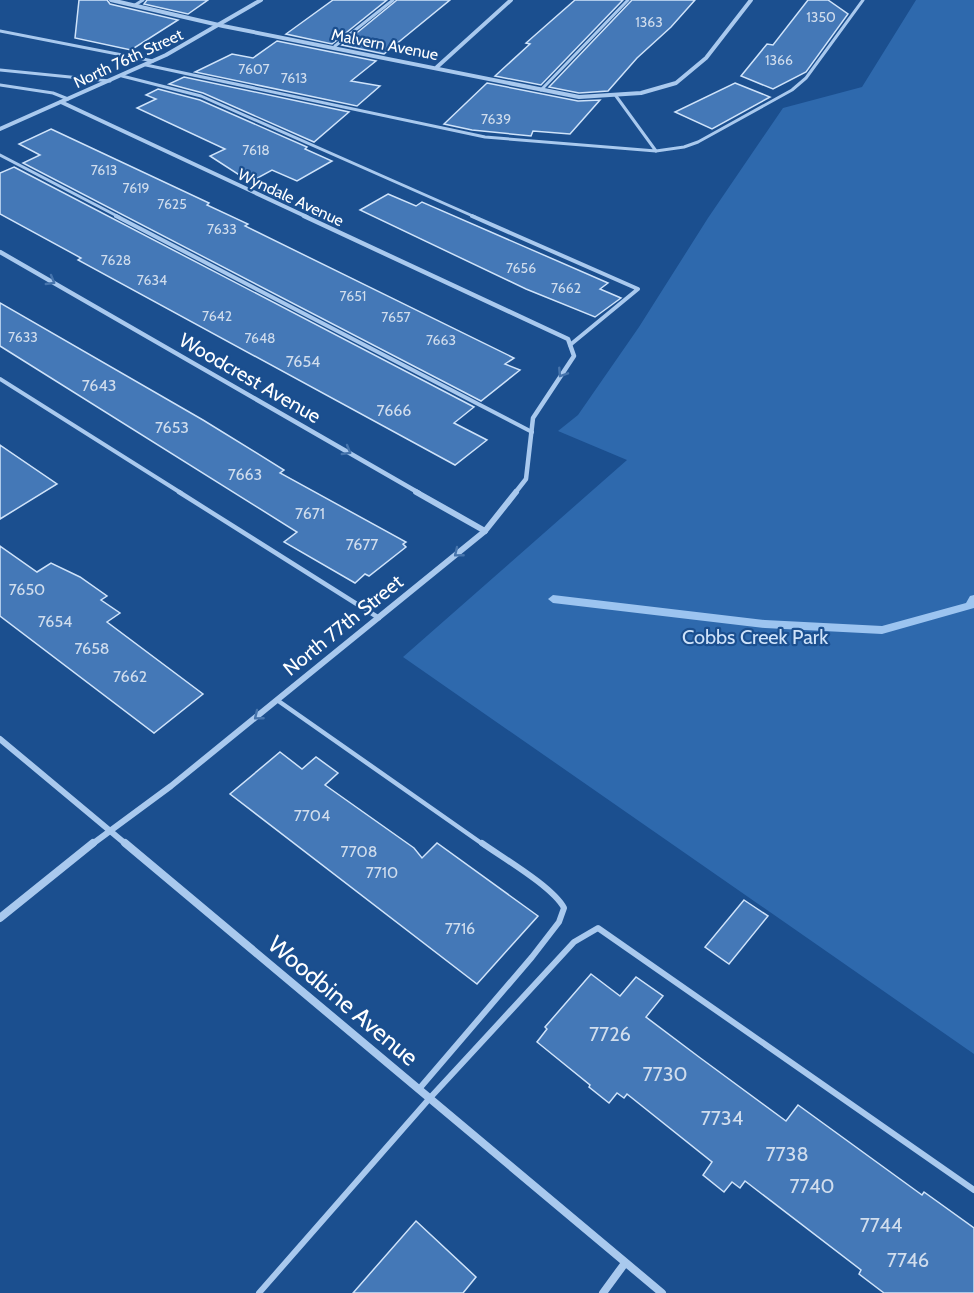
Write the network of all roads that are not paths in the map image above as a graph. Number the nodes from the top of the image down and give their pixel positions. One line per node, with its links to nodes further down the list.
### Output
1 (111, 0): 9 (street, Malvern Avenue)
2 (143, 0): 9 (lane)
3 (261, 0): 10 (street, North 76th Street)
4 (393, 0): 12 (lane)
5 (511, 0): 15 (street)
6 (628, 0): 20 (lane)
7 (751, 0): 21 (street, Malvern Avenue)
8 (862, 0): 25 (lane)
9 (135, 5): 10 (street, Malvern Avenue)
10 (223, 26): 12 (street, Malvern Avenue); 13 (street, North 76th Street)
11 (0, 31): 13 (lane)
12 (334, 46): 15 (street, Malvern Avenue)
13 (155, 61): 14 (street, North 76th Street)
14 (146, 65): 17 (street, North 76th Street); 25 (lane)
15 (437, 67): 20 (street, Malvern Avenue)
16 (0, 70): 18 (lane)
17 (122, 76): 18 (street, North 76th Street); 28 (lane)
18 (110, 81): 22 (street, North 76th Street)
19 (0, 85): 22 (lane)
20 (541, 90): 21 (street, Malvern Avenue)
21 (616, 96): 25 (lane)
22 (68, 99): 23 (street, North 76th Street)
23 (61, 102): 24 (street, North 76th Street); 28 (street, Wyndale Avenue)
24 (0, 129)
25 (656, 151)
26 (0, 155): 30 (lane)
27 (0, 252): 31 (street, Woodcrest Avenue, one-way to 31)
28 (570, 345): 30 (street, North 77th Street, one-way to 30)
29 (0, 380): 32 (lane)
30 (532, 432): 31 (street, North 77th Street)
31 (485, 531): 32 (street, North 77th Street, one-way to 32)
32 (379, 618): 33 (street, North 77th Street)
33 (277, 700): 35 (street, North 77th Street, one-way to 35); 37 (lane)
34 (0, 739): 35 (street, Woodbine Avenue)
35 (109, 831): 36 (street, North 77th Street); 37 (street, Woodbine Avenue)
36 (0, 918)
37 (418, 1090): 38 (street, Woodbine Avenue)
38 (429, 1099): 39 (lane); 40 (street, Woodbine Avenue); 41 (lane)
39 (974, 1191)
40 (625, 1263): 42 (street); 43 (street, Woodbine Avenue)
41 (259, 1293)
42 (603, 1293)
43 (662, 1293)

